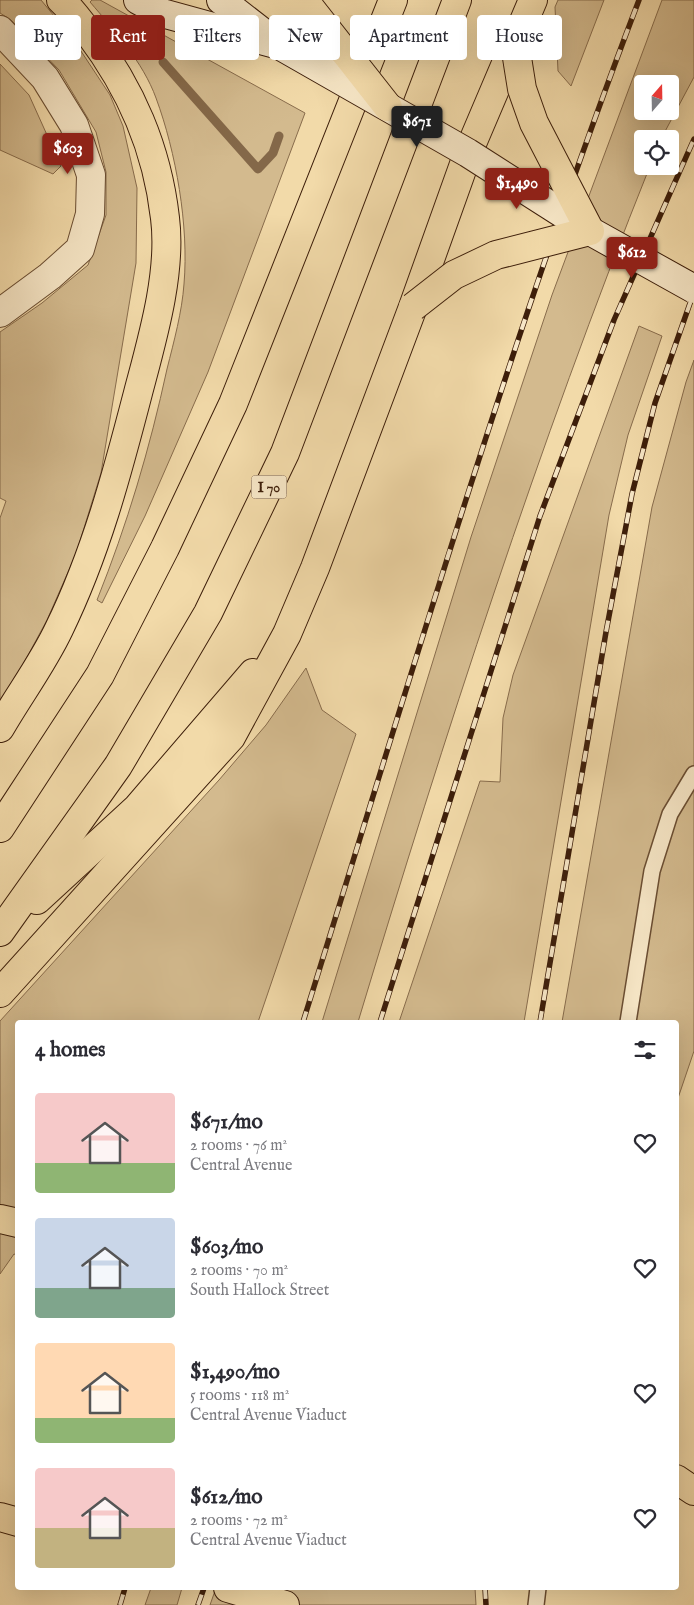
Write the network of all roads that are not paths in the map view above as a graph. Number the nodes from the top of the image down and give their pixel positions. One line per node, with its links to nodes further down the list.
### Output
1 (61, 0): 22 (highway)
2 (138, 0): 11 (main road)
3 (222, 0): 10 (main road)
4 (456, 0): 25 (highway, I 70)
5 (533, 0): 8 (highway)
6 (392, 1): 24 (highway)
7 (306, 4): 15 (highway, bridge)
8 (527, 15)
9 (0, 30): 20 (main road)
10 (269, 37)
11 (269, 42)
12 (305, 60): 15 (main road, bridge)
13 (508, 60): 16 (highway)
14 (517, 60): 17 (highway, bridge)
15 (388, 107): 16 (main road, bridge)
16 (468, 153): 17 (main road, bridge); 19 (highway)
17 (590, 231): 18 (main road, bridge); 19 (highway, bridge)
18 (694, 289)
19 (413, 307): 21 (highway)
20 (0, 313)
21 (287, 634): 25 (highway); 26 (highway)
22 (0, 728)
23 (694, 774): 27 (lane)
24 (0, 828)
25 (0, 933)
26 (0, 993)
27 (628, 1020)
28 (0, 1219): 29 (highway)
29 (15, 1222)
30 (679, 1481): 31 (highway)
31 (694, 1491)
32 (0, 1517): 33 (highway)
33 (15, 1521)
34 (235, 1590): 36 (highway)
35 (538, 1590): 37 (lane)
36 (285, 1605)
37 (536, 1605)

